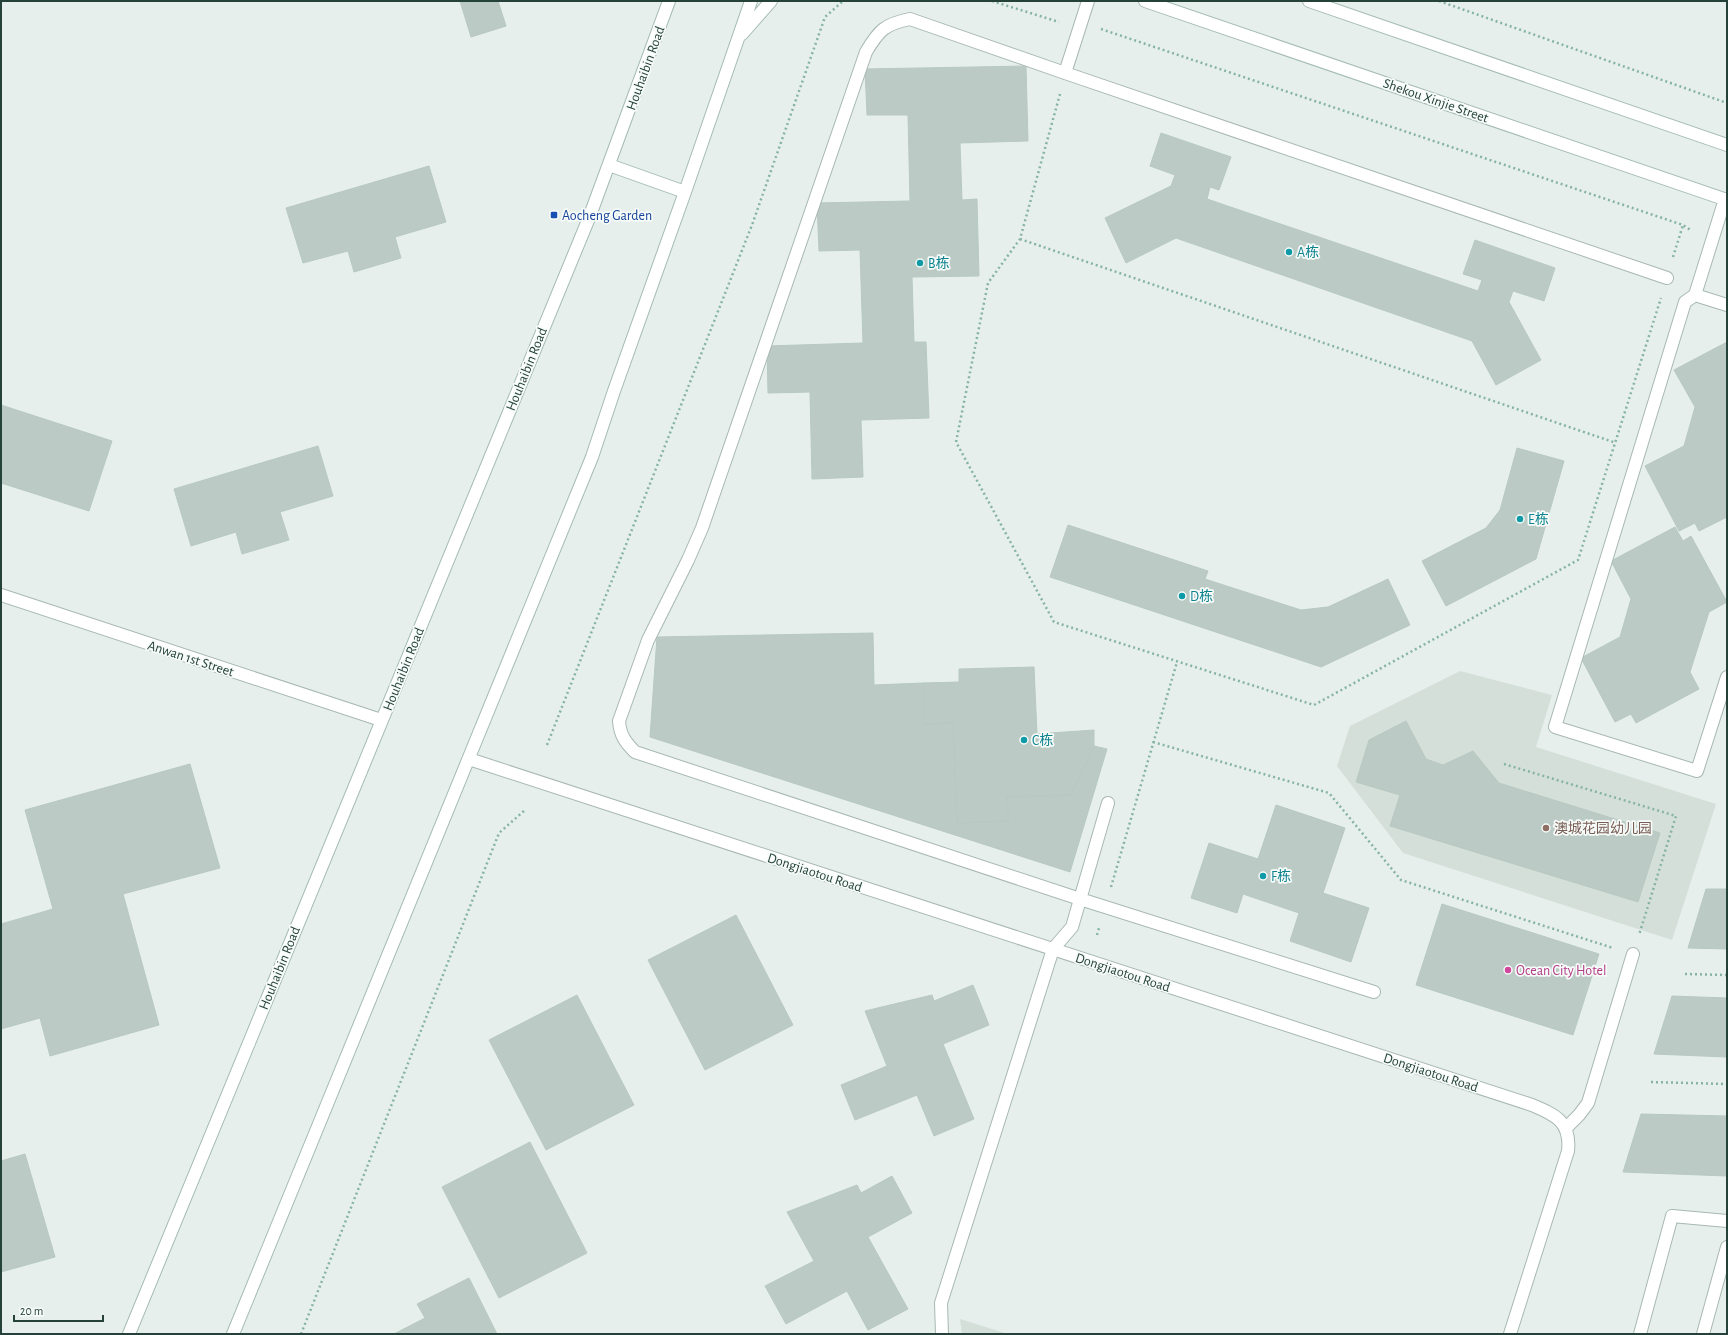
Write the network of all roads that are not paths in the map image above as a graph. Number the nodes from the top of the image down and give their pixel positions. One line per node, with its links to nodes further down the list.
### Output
1 (669, 1): 10 (main road, Houhaibin Road)
2 (751, 1): 7 (main road)
3 (771, 1): 7 (main road)
4 (1088, 1): 8 (main road)
5 (1145, 1): 12 (main road, Shekou Xinjie Street)
6 (1309, 1): 9 (main road)
7 (738, 39): 11 (main road)
8 (1065, 73): 13 (main road); 21 (main road)
9 (1727, 145)
10 (609, 165): 11 (main road); 18 (main road, Houhaibin Road)
11 (686, 192): 19 (main road)
12 (1726, 200): 14 (main road)
13 (1667, 278)
14 (1695, 295): 15 (main road); 17 (main road)
15 (1727, 305)
16 (1, 595): 18 (main road, Anwan 1st Street)
17 (1727, 677)
18 (381, 720): 28 (main road, Houhaibin Road)
19 (469, 759): 22 (main road, Dongjiaotou Road); 29 (main road)
20 (1108, 803): 21 (main road)
21 (1080, 899): 22 (main road); 24 (main road)
22 (1053, 949): 25 (main road, Dongjiaotou Road); 30 (main road)
23 (1633, 954): 25 (main road)
24 (1374, 992)
25 (1566, 1128): 31 (main road)
26 (1727, 1221): 32 (main road)
27 (1727, 1247): 33 (main road)
28 (129, 1334)
29 (233, 1334)
30 (942, 1334)
31 (1510, 1334)
32 (1640, 1334)
33 (1703, 1334)

